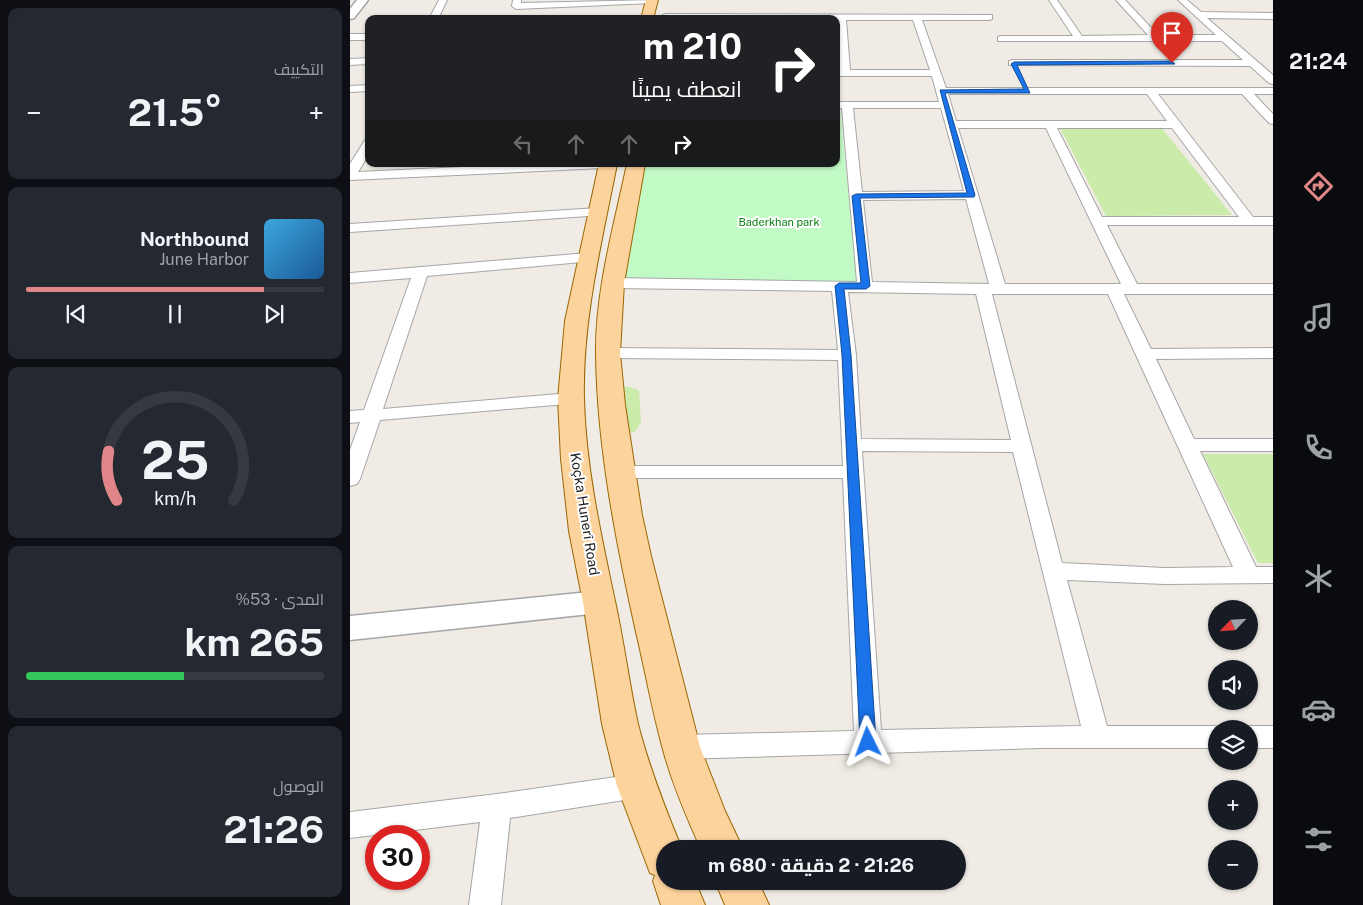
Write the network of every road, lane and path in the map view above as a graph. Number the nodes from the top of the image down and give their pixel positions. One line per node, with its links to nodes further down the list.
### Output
1 (362, 0): 11 (street)
2 (443, 0): 8 (street)
3 (652, 0): 7 (street); 9 (main road)
4 (1053, 0): 17 (street)
5 (1120, 0): 18 (street)
6 (1182, 0): 10 (street)
7 (516, 6)
8 (435, 15)
9 (648, 15)
10 (1199, 15): 12 (street); 19 (street)
11 (350, 16)
12 (1272, 16)
13 (841, 17): 14 (street); 25 (street)
14 (916, 17): 20 (street); 24 (street)
15 (365, 37): 16 (street)
16 (350, 38)
17 (1079, 38): 18 (street); 20 (street)
18 (1155, 38): 19 (street)
19 (1224, 38): 23 (street)
20 (1003, 43): 23 (street); 29 (street)
21 (365, 61): 22 (street)
22 (350, 62)
23 (1252, 63): 26 (street)
24 (936, 72): 25 (street); 33 (street)
25 (841, 73)
26 (1273, 81)
27 (365, 88): 28 (street)
28 (350, 89)
29 (1028, 91): 32 (street); 33 (street)
30 (1245, 91): 31 (street); 32 (street); 35 (street)
31 (1273, 91)
32 (1151, 92): 36 (street)
33 (943, 98): 34 (street); 37 (street)
34 (842, 105): 45 (street)
35 (1273, 121)
36 (1176, 124): 38 (street); 48 (street)
37 (952, 125): 38 (street); 44 (street)
38 (1050, 125): 47 (street)
39 (365, 150): 43 (street)
40 (533, 167): 43 (street)
41 (607, 167): 46 (main road, Koçka Hunerî Road)
42 (635, 167): 54 (main road)
43 (350, 175)
44 (972, 195): 45 (street); 57 (street)
45 (856, 196): 56 (street)
46 (598, 212): 50 (street); 51 (main road, Koçka Hunerî Road)
47 (1097, 221): 48 (street); 58 (street)
48 (1249, 221): 49 (street)
49 (1273, 221)
50 (350, 228)
51 (588, 258): 52 (street); 61 (main road, Koçka Hunerî Road)
52 (420, 273): 53 (street); 68 (street)
53 (350, 278)
54 (613, 283): 55 (street); 60 (main road)
55 (839, 286): 56 (street); 65 (street)
56 (866, 286): 57 (street)
57 (990, 289): 58 (street); 72 (street)
58 (1123, 289): 59 (street); 64 (street)
59 (1273, 289)
60 (610, 318): 61 (main road); 62 (main road)
61 (576, 321): 66 (main road, Koçka Hunerî Road)
62 (608, 353): 65 (street); 73 (main road)
63 (1273, 353): 64 (street)
64 (1144, 354): 69 (street)
65 (846, 355): 71 (street)
66 (571, 399): 68 (street); 79 (main road, Koçka Hunerî Road)
67 (350, 417): 68 (street)
68 (370, 417): 75 (street)
69 (1187, 445): 70 (street); 77 (street)
70 (1273, 445)
71 (852, 446): 72 (street); 74 (street)
72 (1022, 446): 76 (street)
73 (622, 472): 74 (street); 86 (main road)
74 (853, 472): 85 (street)
75 (350, 479)
76 (1053, 571): 77 (street); 81 (street)
77 (1248, 575): 78 (street)
78 (1273, 575)
79 (599, 602): 80 (street); 87 (main road, Koçka Hunerî Road)
80 (350, 628)
81 (1097, 737): 82 (street); 85 (street)
82 (1208, 737)
83 (1258, 737): 84 (street)
84 (1273, 737)
85 (868, 742): 86 (street)
86 (681, 747): 91 (main road)
87 (637, 786): 88 (street); 90 (main road, Koçka Hunerî Road)
88 (497, 807): 89 (street); 94 (street)
89 (350, 825)
90 (658, 840)
91 (718, 840)
92 (677, 890): 95 (main road)
93 (740, 890): 96 (main road)
94 (485, 905)
95 (683, 905)
96 (747, 905)

